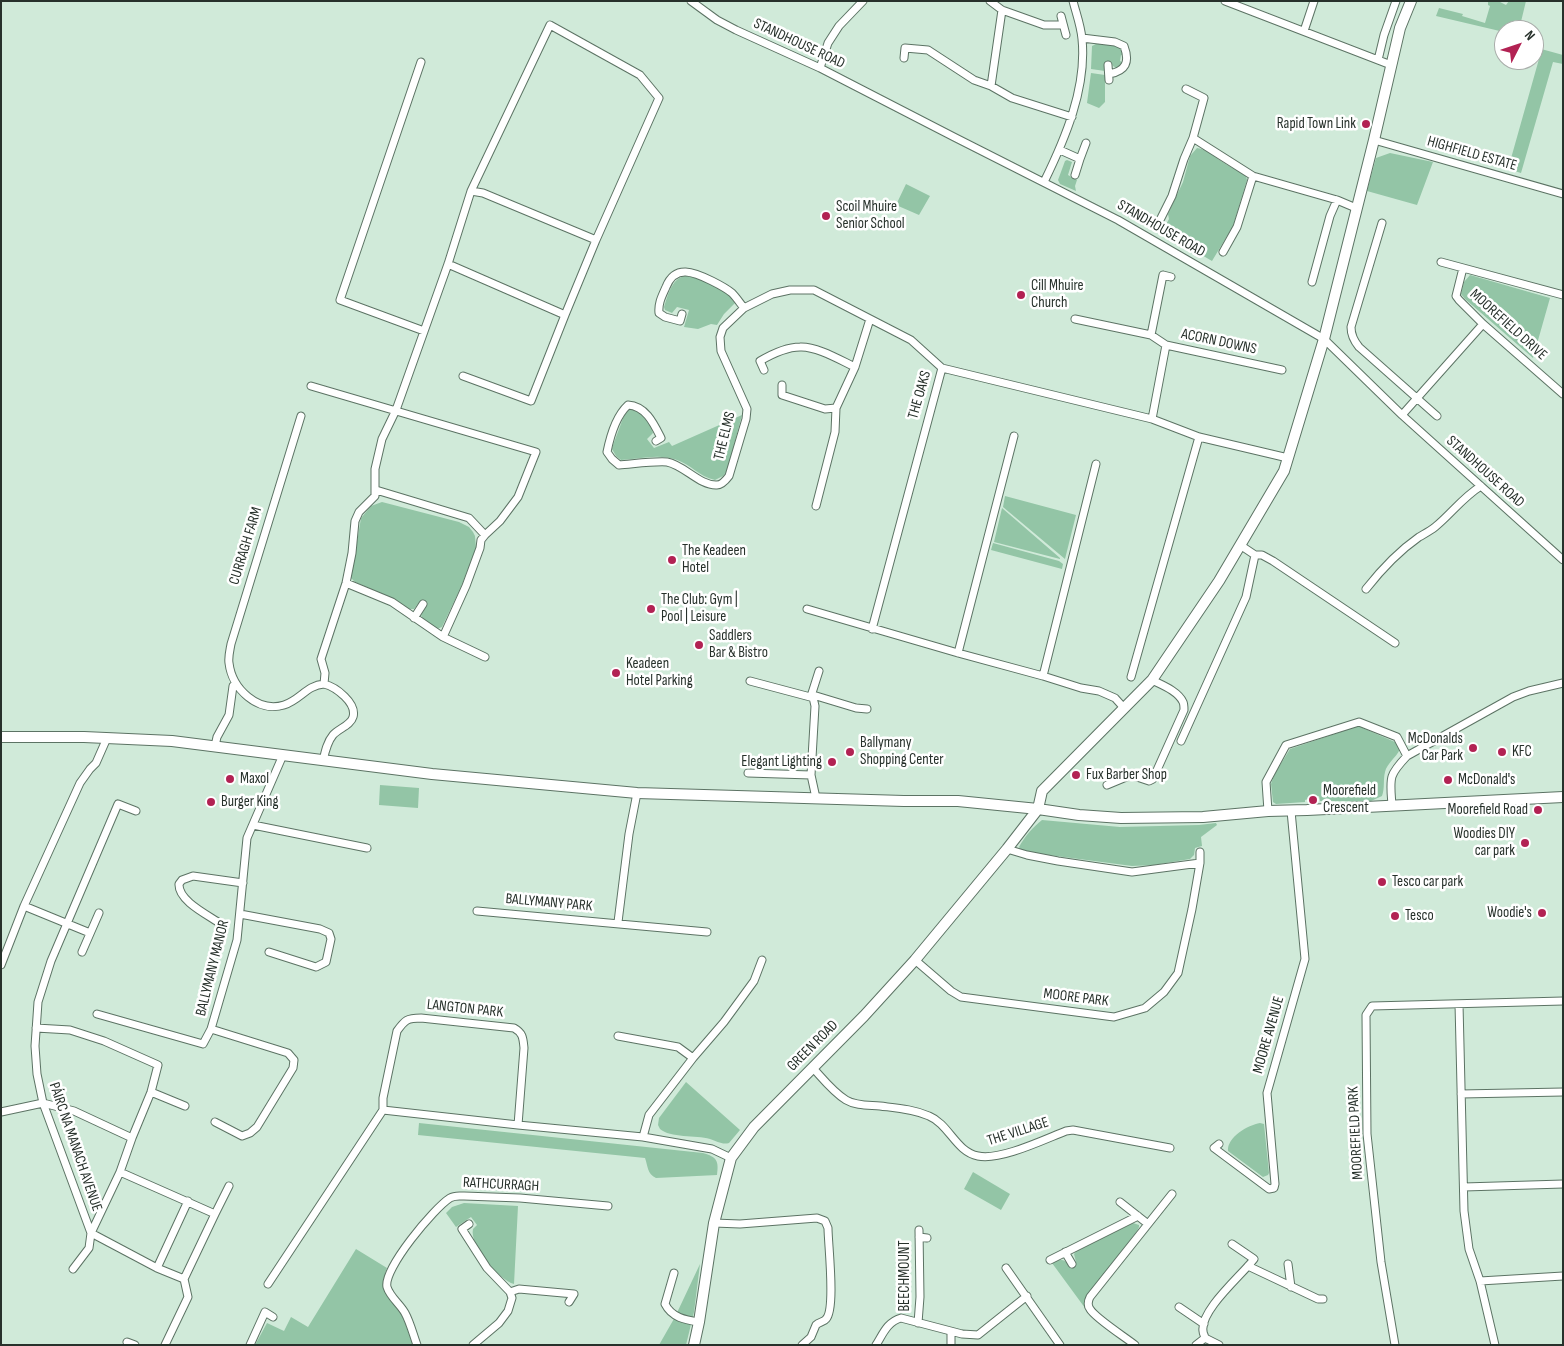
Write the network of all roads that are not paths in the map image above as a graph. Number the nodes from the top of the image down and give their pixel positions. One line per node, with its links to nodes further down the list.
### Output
1 (691, 1): 20 (street, STANDHOUSE ROAD)
2 (863, 1): 20 (street)
3 (990, 1): 9 (street)
4 (1073, 1): 14 (street)
5 (1225, 1): 12 (street)
6 (1314, 1): 12 (street)
7 (1396, 1): 16 (street)
8 (1410, 1): 19 (street, GREEN ROAD)
9 (1002, 10): 11 (street); 21 (street)
10 (1061, 16): 11 (street)
11 (1063, 25): 13 (street)
12 (1304, 31): 16 (street)
13 (1066, 35)
14 (1082, 38): 18 (street); 23 (street)
15 (904, 58): 21 (street)
16 (1378, 60): 19 (street)
17 (421, 62): 52 (street)
18 (1108, 65)
19 (1391, 65): 25 (street, GREEN ROAD)
20 (820, 68): 31 (street, STANDHOUSE ROAD)
21 (991, 86): 23 (street)
22 (1186, 89): 24 (street)
23 (1072, 117): 27 (street)
24 (1193, 138): 30 (street); 37 (street)
25 (1374, 140): 33 (street, HIGHFIELD ESTATE); 35 (street, GREEN ROAD)
26 (1086, 143): 28 (street)
27 (1060, 150): 28 (street); 31 (street)
28 (1080, 159): 29 (street)
29 (1075, 175)
30 (1253, 176): 34 (street); 39 (street)
31 (1044, 182): 54 (street, STANDHOUSE ROAD)
32 (471, 191): 38 (street); 38 (street); 41 (street)
33 (1563, 194)
34 (1337, 200): 35 (street); 44 (street)
35 (1356, 208): 54 (street, GREEN ROAD)
36 (1382, 223): 64 (street)
37 (1157, 226)
38 (596, 240): 48 (street)
39 (1223, 252)
40 (1441, 262): 42 (street, MOOREFIELD DRIVE)
41 (448, 264): 48 (street); 52 (street)
42 (1464, 268): 45 (street, MOOREFIELD DRIVE); 51 (street, MOOREFIELD DRIVE)
43 (1170, 277): 53 (street)
44 (1312, 282)
45 (1563, 295)
46 (744, 308): 47 (street); 49 (street, THE ELMS); 73 (street, THE ELMS)
47 (682, 314)
48 (565, 315): 60 (street)
49 (870, 319): 56 (street); 57 (street, THE ELMS)
50 (1075, 319): 53 (street)
51 (1483, 324): 63 (street, MOOREFIELD DRIVE); 64 (street)
52 (424, 331): 66 (street)
53 (1151, 335): 55 (street)
54 (1324, 340): 67 (street, STANDHOUSE ROAD); 74 (street, GREEN ROAD)
55 (1166, 345): 59 (street, ACORN DOWNS); 70 (street, ACORN DOWNS)
56 (855, 367): 58 (street); 65 (street)
57 (942, 368): 70 (street, THE OAKS); 88 (street, THE OAKS)
58 (764, 370)
59 (1282, 370)
60 (463, 376)
61 (782, 385): 65 (street)
62 (311, 386): 66 (street)
63 (1563, 394)
64 (1417, 399): 67 (street); 69 (street)
65 (836, 408): 78 (street)
66 (396, 410): 77 (street); 79 (street)
67 (1402, 415): 76 (street, STANDHOUSE ROAD)
68 (301, 416): 99 (street, CURRAGH FARM)
69 (1437, 416)
70 (1152, 419): 72 (street, THE OAKS)
71 (1014, 436): 91 (street)
72 (1200, 437): 74 (street, THE OAKS); 95 (street)
73 (656, 441)
74 (1288, 458): 80 (street, GREEN ROAD)
75 (1096, 464): 94 (street)
76 (1481, 486): 82 (street, STANDHOUSE ROAD); 84 (street)
77 (376, 490): 79 (street); 83 (street)
78 (816, 506)
79 (485, 535): 89 (street)
80 (1240, 545): 81 (street); 96 (street, GREEN ROAD)
81 (1255, 555): 90 (street); 106 (street)
82 (1563, 560)
83 (346, 584): 87 (street); 100 (street)
84 (1366, 589)
85 (423, 604): 87 (street)
86 (807, 608): 88 (street)
87 (414, 618): 89 (street)
88 (872, 629): 91 (street)
89 (443, 637): 92 (street)
90 (1395, 643)
91 (958, 653): 94 (street)
92 (485, 657)
93 (818, 671): 101 (street)
94 (1043, 676): 102 (street)
95 (1131, 677)
96 (1152, 680): 102 (street, GREEN ROAD); 113 (street)
97 (750, 681): 101 (street)
98 (1563, 683): 109 (street)
99 (236, 684): 100 (street); 107 (street, CURRAGH FARM)
100 (324, 684): 110 (street)
101 (813, 697): 103 (street); 112 (street)
102 (1124, 708): 118 (street, GREEN ROAD)
103 (866, 709)
104 (1, 737): 105 (street)
105 (107, 738): 107 (street); 128 (street)
106 (1181, 741)
107 (215, 746): 108 (street)
108 (283, 756): 110 (street); 122 (street, BALLYMANY MANOR)
109 (1407, 756): 117 (street); 120 (street)
110 (323, 761): 114 (street)
111 (748, 773): 112 (street)
112 (811, 775): 116 (street)
113 (1107, 785)
114 (637, 793): 116 (street); 132 (street)
115 (1563, 797): 117 (street)
116 (816, 798): 118 (street)
117 (1392, 805): 121 (street)
118 (1038, 809): 120 (street); 124 (street, GREEN ROAD)
119 (136, 811): 133 (street)
120 (1268, 811): 121 (street)
121 (1291, 811): 161 (street, MOORE AVENUE)
122 (253, 825): 123 (street); 127 (street, BALLYMANY MANOR)
123 (367, 848)
124 (1007, 849): 126 (street); 140 (street, GREEN ROAD)
125 (1200, 852): 126 (street, MOORE PARK)
126 (1200, 863): 140 (street, MOORE PARK)
127 (243, 883): 131 (street, BALLYMANY MANOR); 134 (street, BALLYMANY MANOR)
128 (24, 906): 133 (street); 141 (street)
129 (477, 911): 132 (street, BALLYMANY PARK)
130 (99, 913): 136 (street)
131 (240, 914): 138 (street, BALLYMANY MANOR); 146 (street, BALLYMANY MANOR)
132 (618, 922): 135 (street, BALLYMANY PARK)
133 (67, 923): 136 (street); 145 (street, PÁIRC NA MANACH AVENUE)
134 (221, 924)
135 (706, 932)
136 (90, 933): 137 (street)
137 (82, 952)
138 (269, 952)
139 (762, 960): 148 (street)
140 (915, 960): 149 (street, GREEN ROAD)
141 (1, 965)
142 (1563, 1001): 143 (street, MOOREFIELD PARK)
143 (1459, 1004): 152 (street); 219 (street, MOOREFIELD PARK)
144 (97, 1014): 146 (street, BALLYMANY MANOR)
145 (36, 1028): 150 (street); 153 (street, PÁIRC NA MANACH AVENUE)
146 (211, 1029): 157 (street, BALLYMANY MANOR)
147 (618, 1036): 148 (street)
148 (693, 1058): 159 (street)
149 (812, 1068): 162 (street, THE VILLAGE); 163 (street, GREEN ROAD)
150 (151, 1092): 154 (street); 160 (street)
151 (1563, 1092): 152 (street)
152 (1461, 1094): 167 (street)
153 (43, 1103): 156 (street); 160 (street); 177 (street, PÁIRC NA MANACH AVENUE)
154 (185, 1106)
155 (383, 1110): 158 (street); 158 (street, LANGTON PARK); 192 (street, LANGTON PARK)
156 (1, 1112)
157 (214, 1122)
158 (518, 1125): 159 (street)
159 (643, 1137): 163 (street)
160 (132, 1138): 164 (street)
161 (1214, 1146)
162 (1170, 1148)
163 (731, 1158): 174 (street, GREEN ROAD)
164 (120, 1172): 169 (street); 177 (street)
165 (1563, 1184): 167 (street)
166 (228, 1186): 172 (street)
167 (1464, 1187): 191 (street)
168 (1172, 1194): 176 (street)
169 (188, 1201): 172 (street); 185 (street)
170 (1120, 1202): 173 (street)
171 (608, 1206): 209 (street, RATHCURRAGH)
172 (215, 1214): 190 (street)
173 (1138, 1216): 176 (street); 180 (street)
174 (714, 1222): 200 (street, GREEN ROAD); 212 (street)
175 (469, 1224): 194 (street)
176 (1148, 1224): 216 (street)
177 (91, 1233): 185 (street); 187 (street, PÁIRC NA MANACH AVENUE)
178 (927, 1238): 201 (street, BEECHMOUNT)
179 (1232, 1244): 184 (street)
180 (1065, 1252): 181 (street); 182 (street)
181 (1050, 1260)
182 (1072, 1264)
183 (1288, 1264): 193 (street)
184 (1248, 1266): 193 (street); 202 (street)
185 (157, 1268): 190 (street)
186 (1006, 1268): 195 (street)
187 (73, 1269)
188 (674, 1273): 200 (street)
189 (1563, 1276): 191 (street)
190 (184, 1279): 207 (street)
191 (1480, 1281): 220 (street)
192 (268, 1284)
193 (1291, 1287): 196 (street)
194 (510, 1292): 197 (street); 210 (street)
195 (1026, 1296): 203 (street, BEECHMOUNT); 215 (street)
196 (1323, 1298)
197 (569, 1302)
198 (1179, 1307): 202 (street)
199 (274, 1317): 208 (street)
200 (699, 1322): 211 (street, GREEN ROAD)
201 (918, 1323): 203 (street, BEECHMOUNT); 213 (street, BEECHMOUNT)
202 (1204, 1324): 204 (street)
203 (951, 1332): 214 (street)
204 (1205, 1338): 217 (street); 218 (street)
205 (127, 1342): 206 (street)
206 (135, 1345)
207 (165, 1345)
208 (250, 1345)
209 (417, 1345)
210 (472, 1345)
211 (694, 1345)
212 (802, 1345)
213 (876, 1345)
214 (951, 1345)
215 (1060, 1345)
216 (1136, 1345)
217 (1196, 1345)
218 (1219, 1345)
219 (1395, 1345)
220 (1495, 1345)

